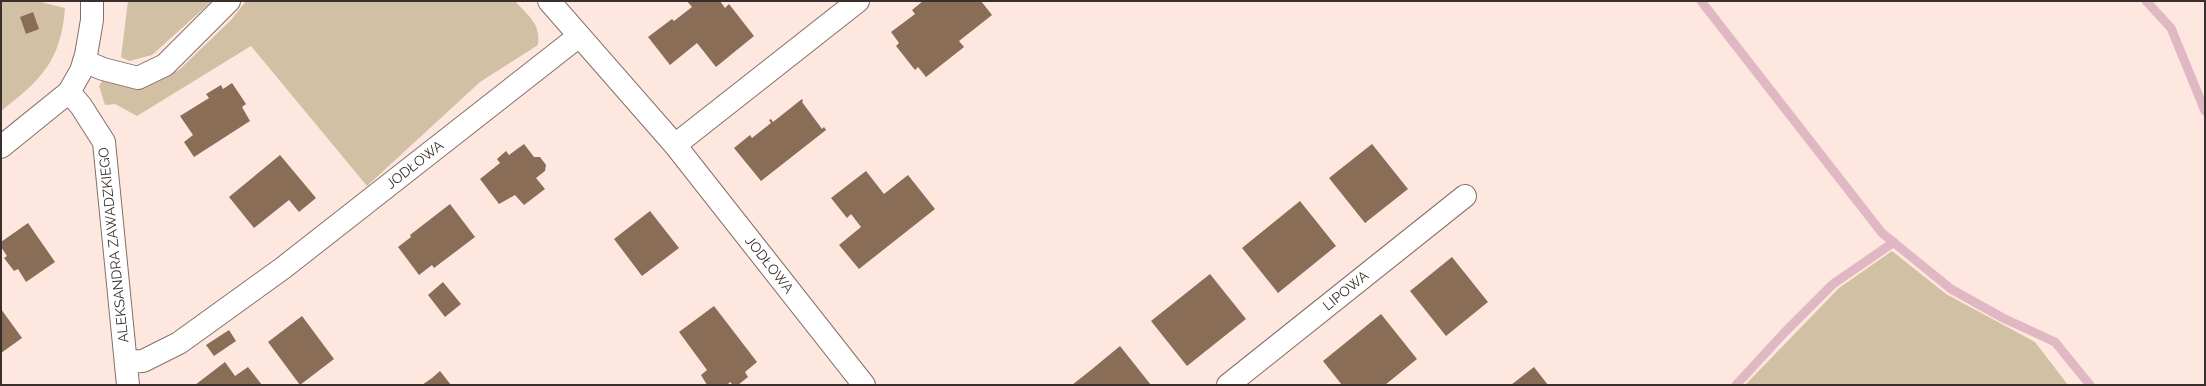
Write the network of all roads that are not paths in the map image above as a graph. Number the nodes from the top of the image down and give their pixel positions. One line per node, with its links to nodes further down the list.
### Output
1 (92, 1): 6 (street)
2 (229, 1): 6 (street)
3 (549, 1): 5 (street)
4 (858, 1): 8 (street)
5 (579, 36): 8 (street, JODŁOWA); 11 (street, JODŁOWA)
6 (84, 61): 7 (street)
7 (69, 92): 9 (street); 11 (street, ALEKSANDRA ZAWADZKIEGO)
8 (674, 145): 13 (street, JODŁOWA)
9 (1, 147)
10 (1465, 196): 14 (street, LIPOWA)
11 (126, 362): 12 (street, ALEKSANDRA ZAWADZKIEGO)
12 (128, 385)
13 (864, 385)
14 (1228, 385)

